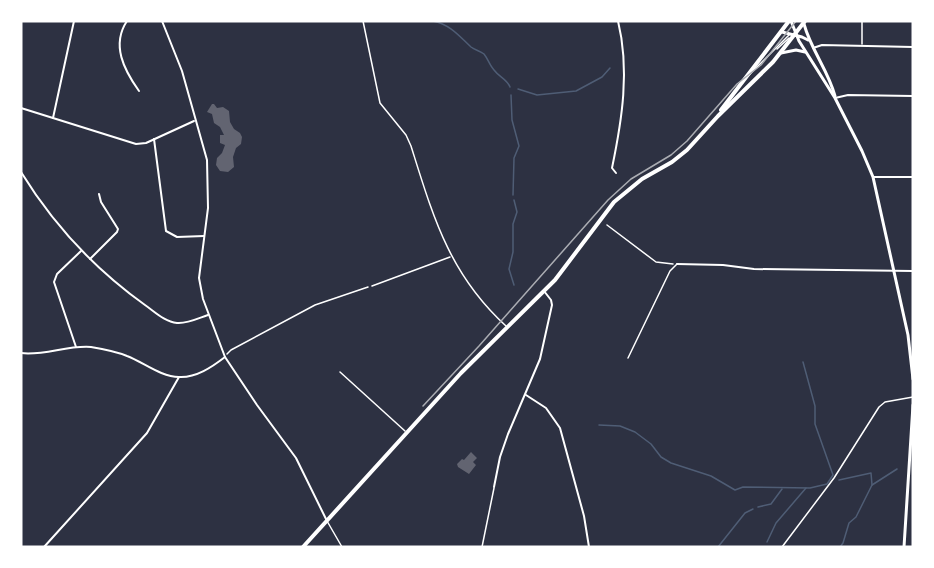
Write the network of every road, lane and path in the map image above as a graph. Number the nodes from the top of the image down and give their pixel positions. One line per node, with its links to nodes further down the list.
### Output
1 (74, 21): 23 (street)
2 (126, 21): 18 (street)
3 (162, 21): 24 (street)
4 (363, 21): 34 (lane)
5 (618, 21): 27 (street)
6 (790, 21): 9 (main road); 10 (street)
7 (862, 21): 12 (lane)
8 (805, 22): 10 (main road); 11 (street)
9 (782, 32): 10 (street); 17 (main road)
10 (793, 34): 11 (street); 15 (lane); 15 (main road); 16 (street); 17 (lane)
11 (809, 42): 14 (street)
12 (862, 47): 13 (street); 14 (street)
13 (913, 47)
14 (813, 48): 20 (street)
15 (779, 51): 16 (street); 22 (main road)
16 (807, 53): 20 (street)
17 (743, 80): 22 (main road)
18 (139, 91)
19 (913, 96): 20 (street)
20 (835, 98): 28 (street)
21 (21, 108): 23 (street)
22 (718, 116): 40 (main road)
23 (53, 118): 25 (street)
24 (195, 121): 25 (street); 32 (street)
25 (154, 139): 32 (street)
26 (21, 172): 33 (street)
27 (616, 173)
28 (873, 177): 29 (street); 37 (street)
29 (913, 177)
30 (99, 194): 35 (street)
31 (607, 225): 36 (path)
32 (205, 236): 41 (street)
33 (81, 251): 35 (street); 43 (street)
34 (451, 256): 39 (lane); 42 (lane)
35 (90, 259): 41 (street)
36 (677, 264): 37 (street); 46 (lane)
37 (894, 271): 38 (street); 49 (street)
38 (913, 271)
39 (372, 286): 45 (path)
40 (544, 291): 42 (main road); 50 (street)
41 (208, 315): 45 (street)
42 (508, 327): 53 (main road)
43 (76, 347): 44 (street); 48 (street)
44 (21, 353)
45 (225, 357): 48 (street); 55 (street)
46 (628, 358)
47 (340, 372): 53 (lane)
48 (179, 377): 56 (street)
49 (913, 379)
50 (526, 395): 54 (street); 60 (street)
51 (913, 398): 61 (path)
52 (913, 405): 62 (street)
53 (405, 432): 55 (main road)
54 (494, 487): 59 (lane)
55 (327, 520): 57 (main road); 58 (lane)
56 (44, 547)
57 (303, 547)
58 (342, 547)
59 (482, 547)
60 (589, 547)
61 (782, 547)
62 (904, 547)

